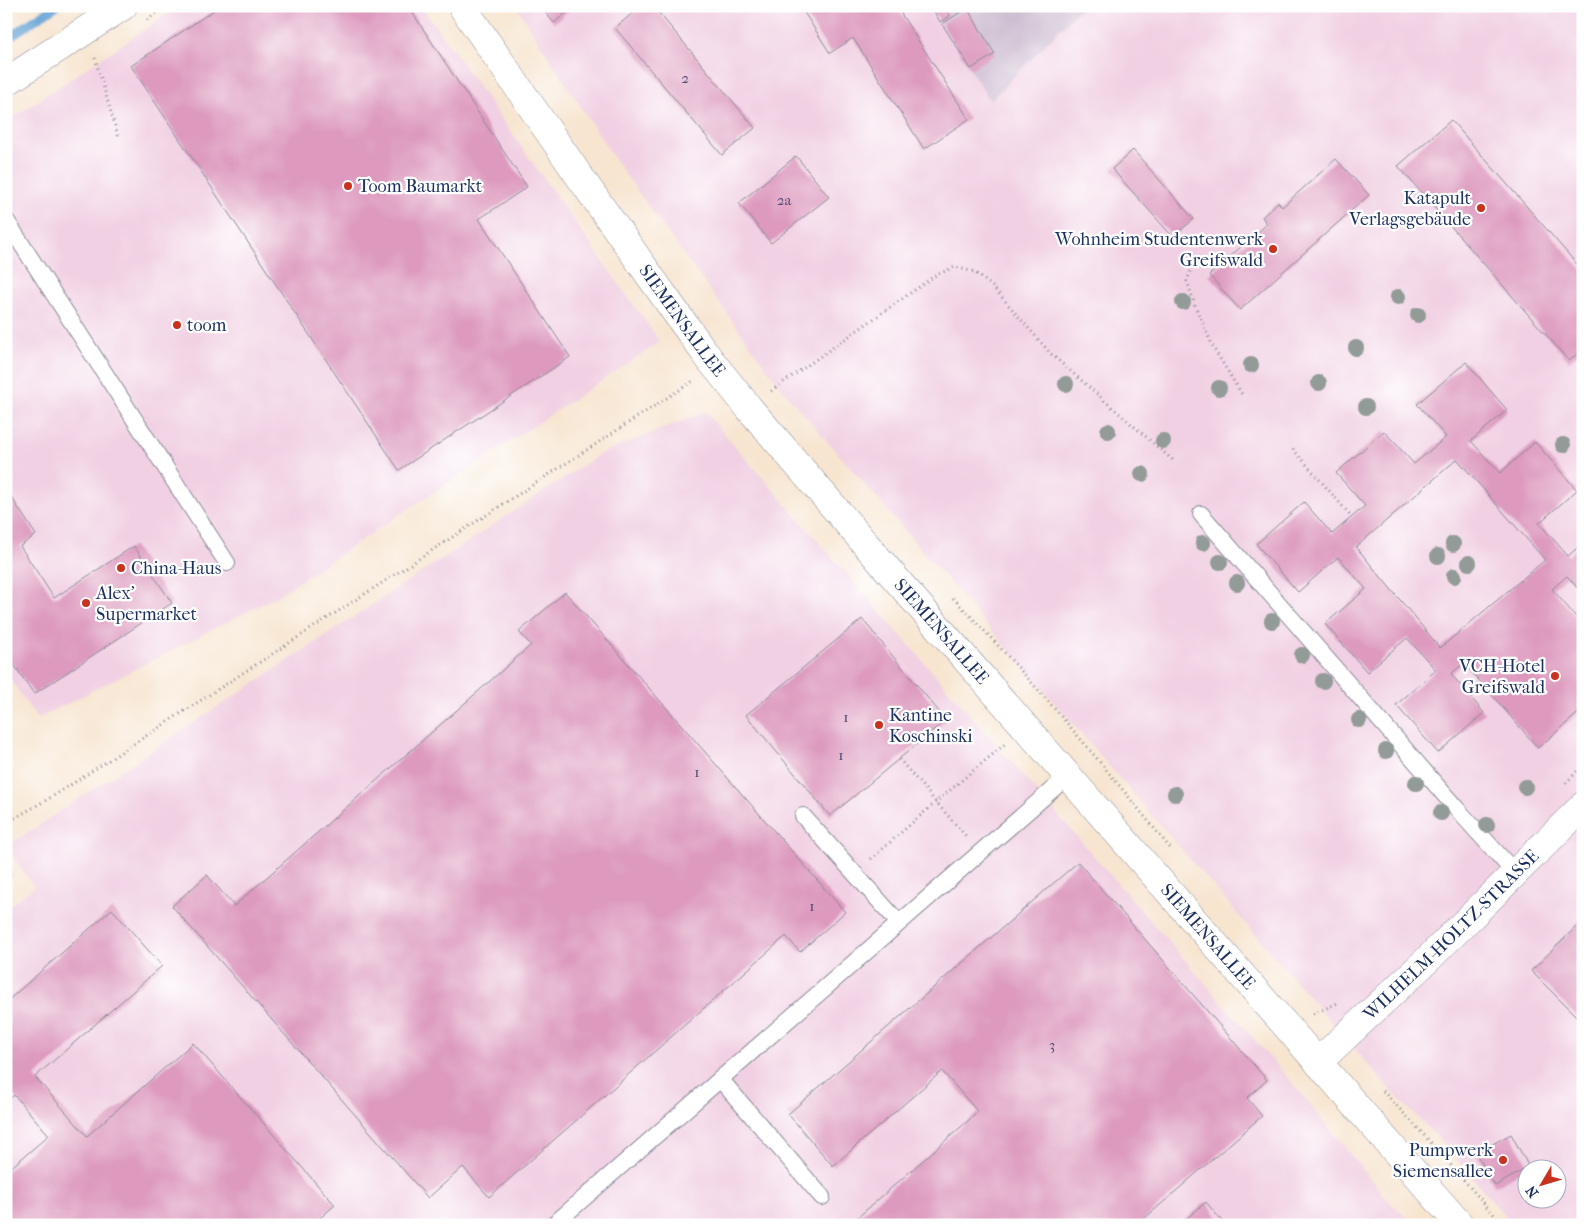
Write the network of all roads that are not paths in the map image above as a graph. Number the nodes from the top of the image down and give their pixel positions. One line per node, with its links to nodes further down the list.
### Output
1 (123, 6): 3 (street)
2 (462, 6): 7 (street, SIEMENSALLEE)
3 (6, 82)
4 (6, 220): 6 (lane)
5 (1201, 514): 10 (lane)
6 (226, 563)
7 (1069, 775): 11 (lane); 12 (street, SIEMENSALLEE)
8 (1583, 806): 10 (street, WILHELM-HOLTZ-STRASSE)
9 (803, 816): 11 (lane)
10 (1515, 873): 12 (street, WILHELM-HOLTZ-STRASSE)
11 (899, 924): 13 (lane)
12 (1318, 1062): 16 (street, SIEMENSALLEE)
13 (720, 1079): 14 (lane); 15 (lane)
14 (822, 1197)
15 (553, 1225)
16 (1460, 1225)

